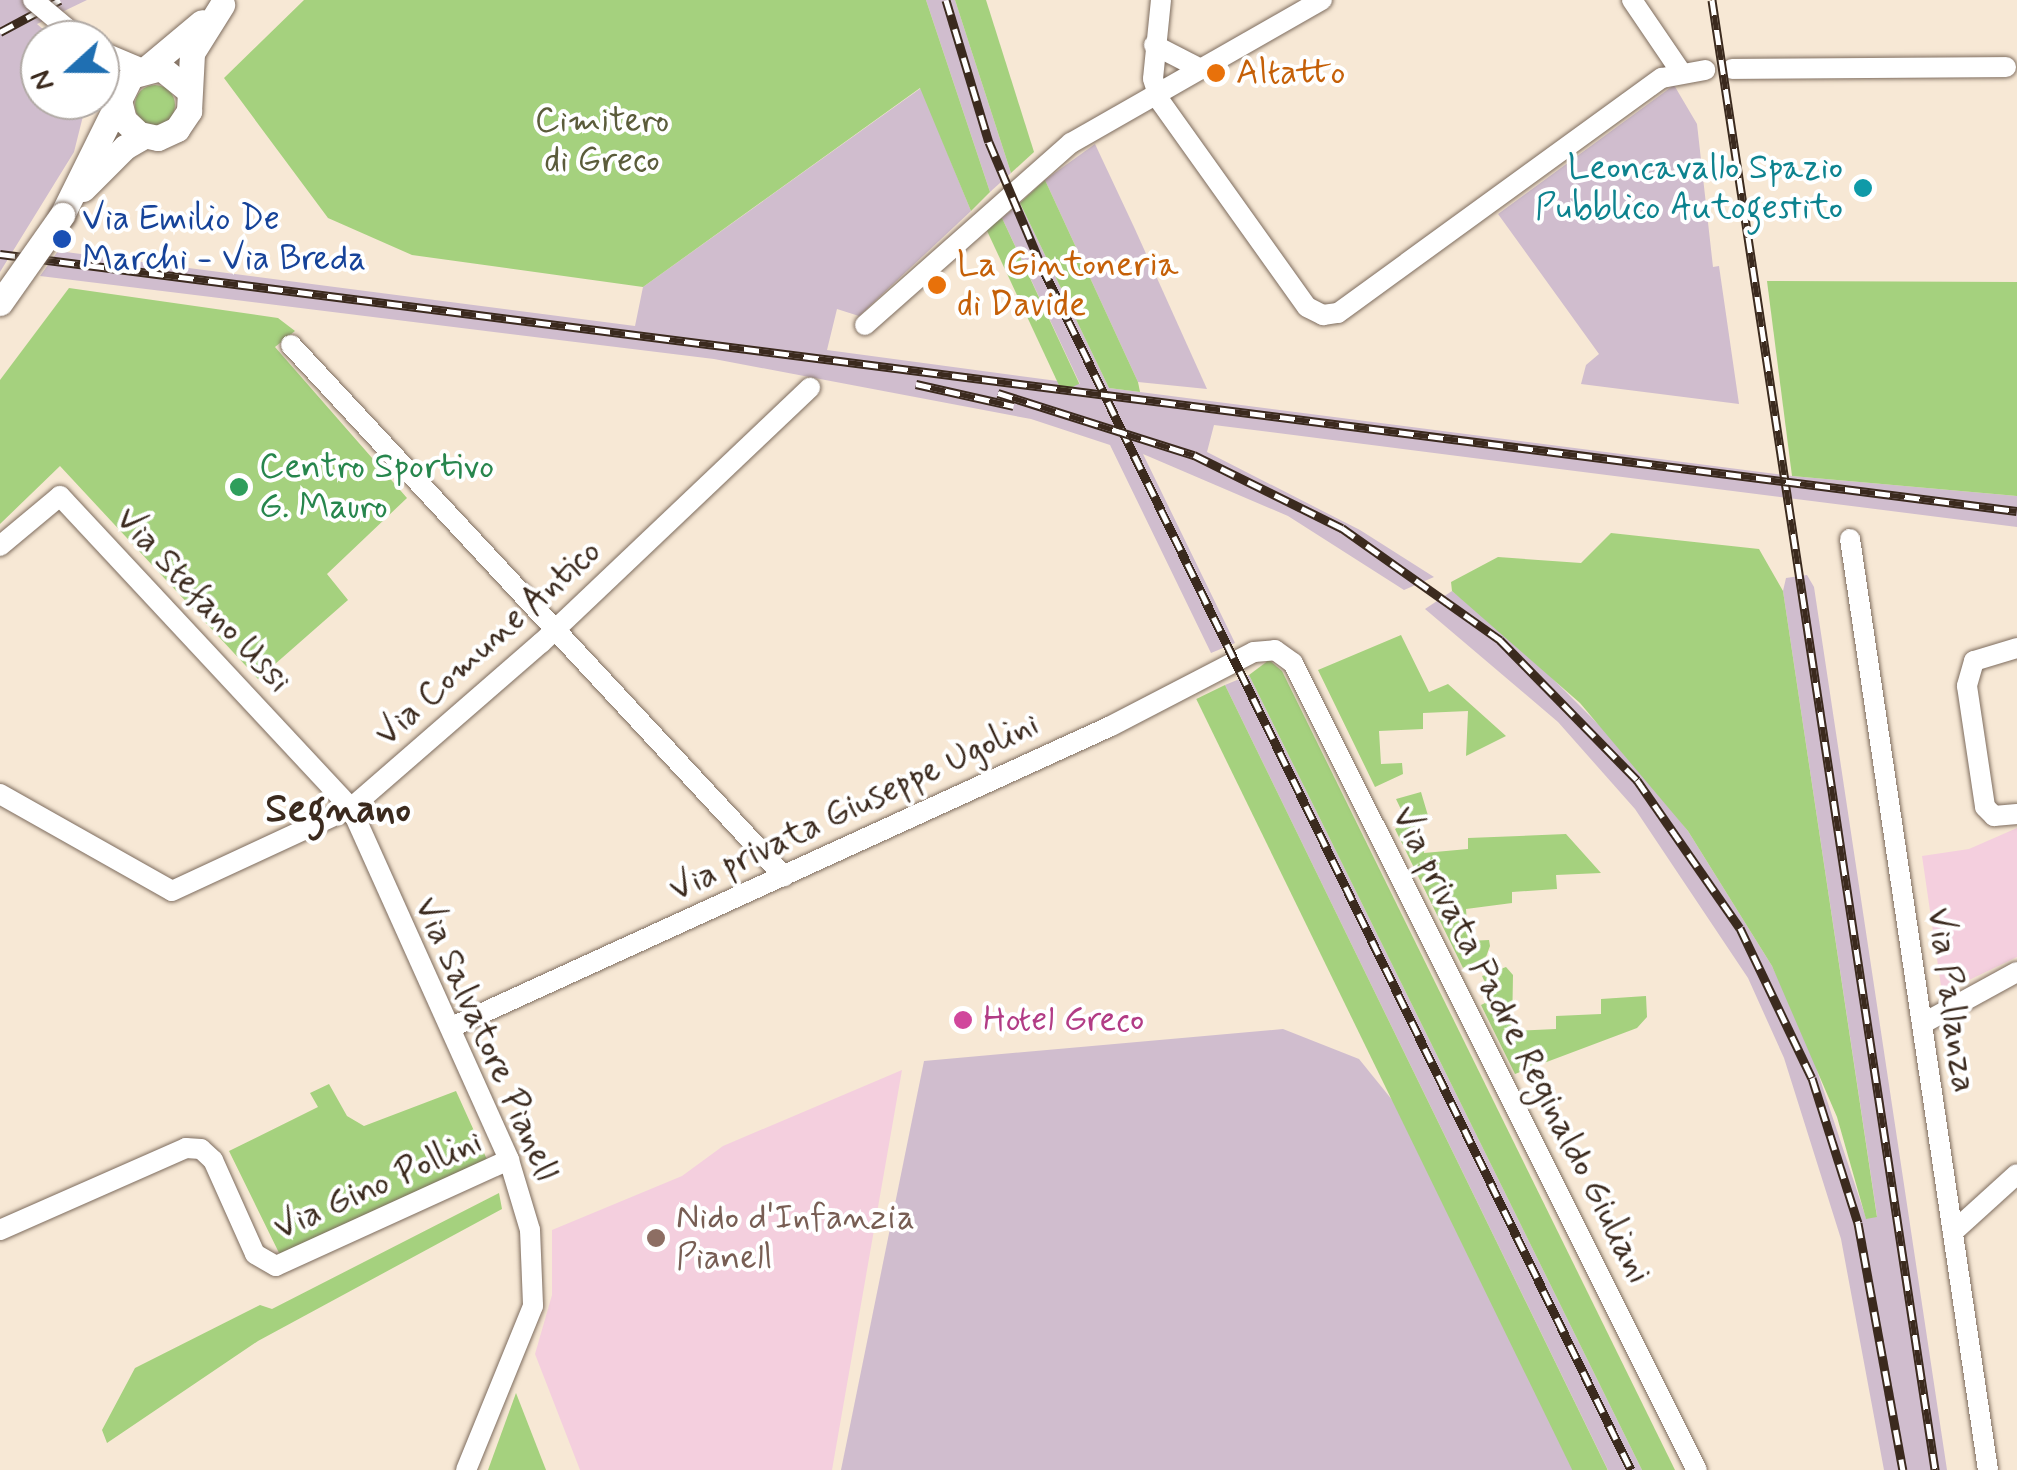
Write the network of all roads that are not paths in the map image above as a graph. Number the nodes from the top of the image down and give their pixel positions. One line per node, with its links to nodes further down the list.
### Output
1 (34, 0): 6 (street, bridge)
2 (1160, 0): 7 (street)
3 (1322, 0): 10 (street)
4 (1632, 0): 14 (street)
5 (224, 2): 9 (street); 15 (street)
6 (58, 20)
7 (1154, 45): 10 (street); 16 (street)
8 (120, 62): 9 (street)
9 (146, 68): 15 (street); 17 (street)
10 (1199, 68): 16 (street)
11 (1732, 69): 12 (street)
12 (2013, 69)
13 (1705, 70): 14 (street)
14 (1681, 72): 16 (street)
15 (188, 89): 19 (street)
16 (1156, 91): 22 (street)
17 (120, 95): 19 (street)
18 (108, 120): 20 (street)
19 (144, 136): 20 (street)
20 (66, 209): 21 (street, bridge)
21 (0, 303)
22 (865, 326)
23 (291, 345): 27 (street)
24 (810, 388): 27 (street, Via Comune Antico)
25 (1850, 539): 35 (street, Via Pallanza)
26 (0, 546): 31 (street, Via Stefano Ussi)
27 (555, 630): 31 (street, Via Comune Antico); 33 (street)
28 (2017, 648): 32 (street)
29 (1283, 653): 33 (street, Via privata Giuseppe Ugolini); 42 (street, Via privata Padre Reginaldo Giuliani)
30 (0, 794): 31 (street, Via Comune Antico)
31 (351, 808): 36 (street, Via Salvatore Pianell)
32 (2017, 814)
33 (784, 876): 36 (street, Via privata Giuseppe Ugolini)
34 (2017, 972): 35 (street)
35 (1922, 1024): 40 (street, Via Pallanza)
36 (452, 1027): 37 (street, Via Salvatore Pianell)
37 (508, 1160): 39 (street, Via Gino Pollini); 41 (street, Via Salvatore Pianell)
38 (2017, 1174): 40 (street)
39 (0, 1230)
40 (1953, 1232): 43 (street, Via Pallanza)
41 (466, 1470)
42 (1697, 1470)
43 (1988, 1470)

